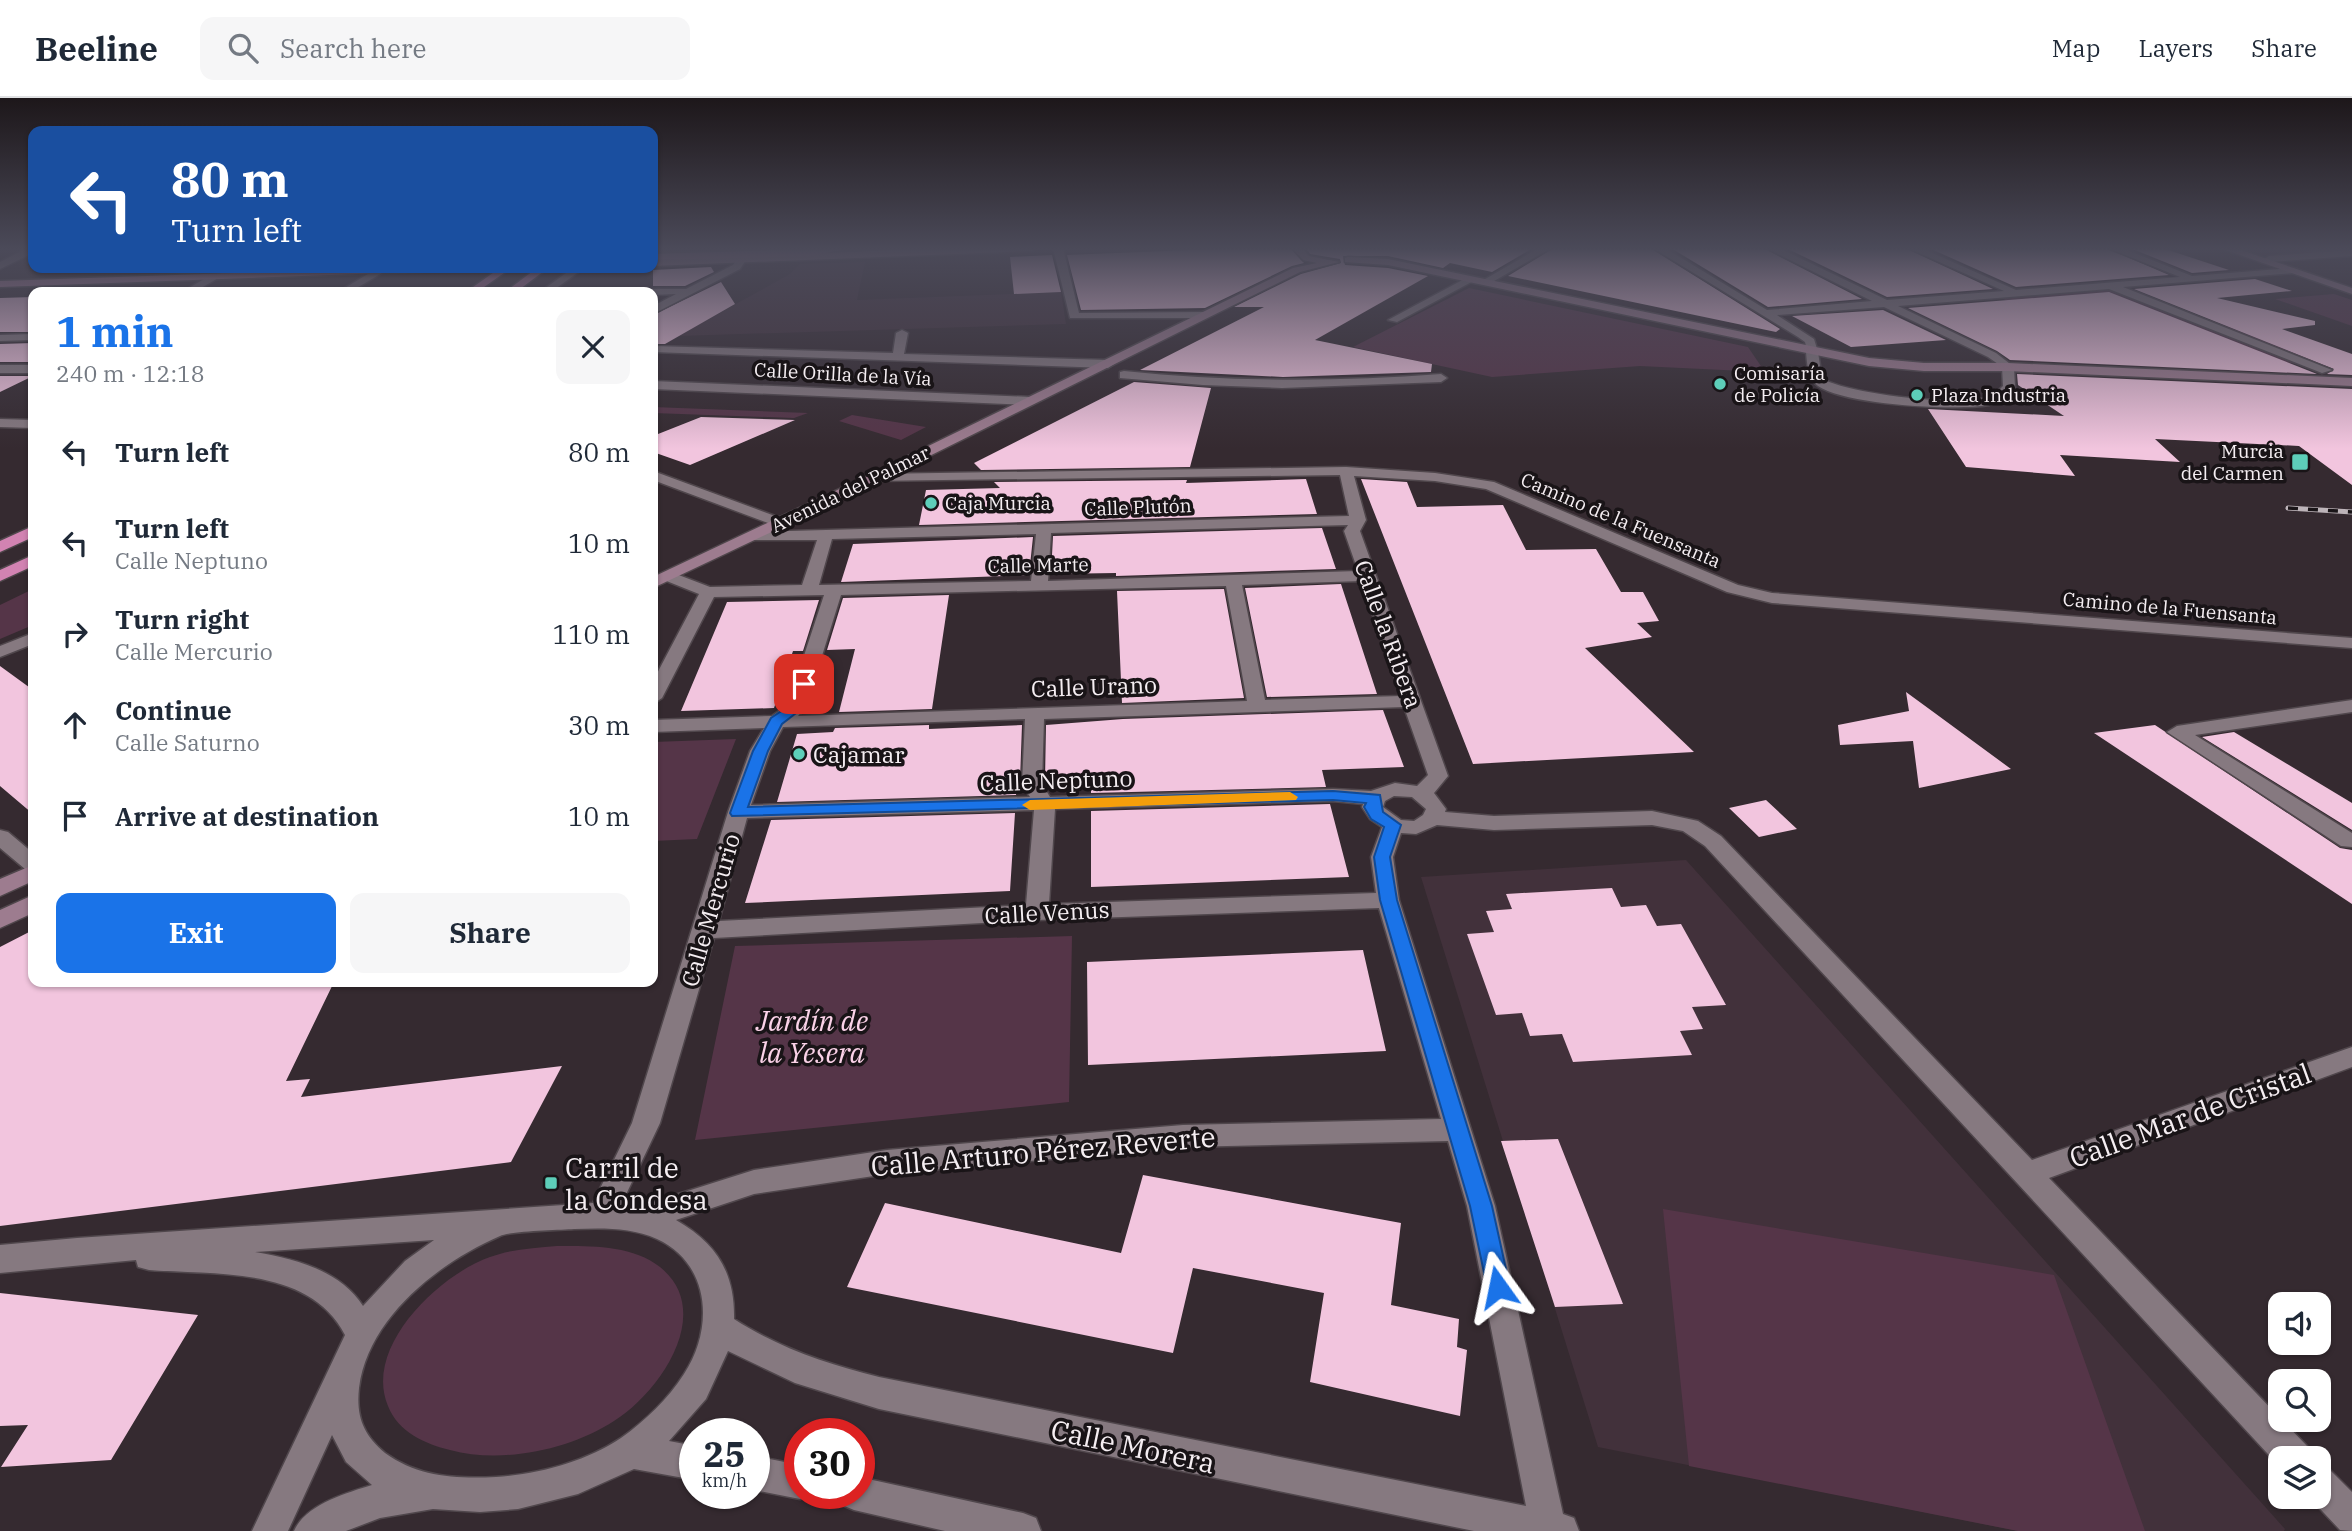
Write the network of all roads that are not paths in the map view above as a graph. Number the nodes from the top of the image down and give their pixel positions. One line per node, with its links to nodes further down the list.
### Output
1 (1074, 315): 2 (street)
2 (1206, 315): 15 (main road, Avenida del Palmar)
3 (1403, 315): 8 (street)
4 (1639, 315): 13 (main road)
5 (1769, 315): 13 (street)
6 (1908, 315): 16 (street)
7 (2184, 315): 19 (street)
8 (1393, 320)
9 (902, 333): 14 (street)
10 (28, 337): 11 (street)
11 (0, 338)
12 (658, 349): 14 (street)
13 (1812, 352): 16 (main road); 16 (street)
14 (898, 356): 15 (street)
15 (1108, 364): 24 (main road, Avenida del Palmar)
16 (2008, 367): 22 (main road)
17 (0, 369): 18 (street)
18 (28, 369)
19 (2326, 370)
20 (1124, 374): 21 (street)
21 (1441, 377)
22 (2352, 382)
23 (658, 385): 24 (street, Calle Orilla de la Vía)
24 (1031, 401): 29 (main road, Avenida del Palmar)
25 (1, 424): 26 (street)
26 (28, 424)
27 (1346, 471): 29 (street, Camino de la Fuensanta); 30 (street, Calle la Ribera); 47 (street, Camino de la Fuensanta)
28 (658, 477): 31 (street)
29 (874, 478): 31 (main road, Avenida del Palmar)
30 (1358, 520): 32 (street, Calle Plutón); 40 (street, Calle la Ribera)
31 (781, 523): 35 (main road, Avenida del Palmar)
32 (1044, 529): 34 (street, Calle Plutón); 43 (street)
33 (28, 533): 36 (highway)
34 (826, 535): 35 (street, Calle Plutón); 44 (street)
35 (751, 537): 39 (main road, Avenida del Palmar)
36 (0, 547)
37 (28, 562): 38 (highway)
38 (0, 576)
39 (670, 576): 42 (main road, Avenida del Palmar); 46 (street)
40 (1368, 576): 41 (street, Calle Marte); 51 (street, Calle la Ribera)
41 (1233, 581): 43 (street, Calle Marte); 52 (street)
42 (658, 582)
43 (1039, 586): 45 (street, Calle Marte)
44 (808, 590): 45 (street, Calle Marte); 46 (street, Calle Marte)
45 (834, 590): 55 (street, Calle Mercurio)
46 (708, 592): 50 (street)
47 (2352, 643)
48 (28, 644): 49 (street)
49 (0, 652)
50 (658, 688)
51 (1413, 701): 52 (street, Calle Urano); 57 (street, Calle la Ribera)
52 (1257, 706): 54 (street, Calle Urano)
53 (2352, 706): 63 (street)
54 (1035, 713): 55 (street, Calle Urano); 59 (street)
55 (776, 722): 56 (street); 60 (street, Calle Mercurio)
56 (658, 726)
57 (1422, 793): 58 (street); 61 (street)
58 (1375, 798): 59 (street, Calle Neptuno); 62 (street)
59 (1045, 805): 60 (street, Calle Neptuno); 70 (street)
60 (738, 813): 72 (street, Calle Mercurio)
61 (1434, 818): 62 (street); 75 (street)
62 (1393, 825): 68 (street)
63 (2351, 840)
64 (16, 842): 65 (street)
65 (28, 858)
66 (28, 874): 67 (main road)
67 (0, 888)
68 (1388, 900): 70 (street, Calle Venus); 74 (street)
69 (28, 906): 71 (main road)
70 (1037, 912): 72 (street, Calle Venus)
71 (0, 920)
72 (705, 930): 76 (street, Calle Mercurio)
73 (2352, 1057): 75 (street, Calle Mar de Cristal)
74 (1456, 1130): 77 (street, Calle Arturo Pérez Reverte); 90 (street)
75 (2027, 1174): 83 (street)
76 (601, 1216): 77 (street); 78 (street)
77 (637, 1220): 81 (street)
78 (510, 1222): 79 (street); 82 (street)
79 (77, 1251): 80 (street); 82 (street)
80 (0, 1259)
81 (718, 1326): 84 (street); 90 (street, Calle Morera)
82 (355, 1349): 86 (street); 91 (street)
83 (2284, 1446)
84 (631, 1451): 85 (street); 86 (street)
85 (679, 1459)
86 (444, 1495): 92 (street)
87 (2331, 1496): 89 (street)
88 (875, 1498): 93 (street)
89 (2352, 1518)
90 (1553, 1530)
91 (271, 1531)
92 (312, 1531)
93 (1023, 1531)

